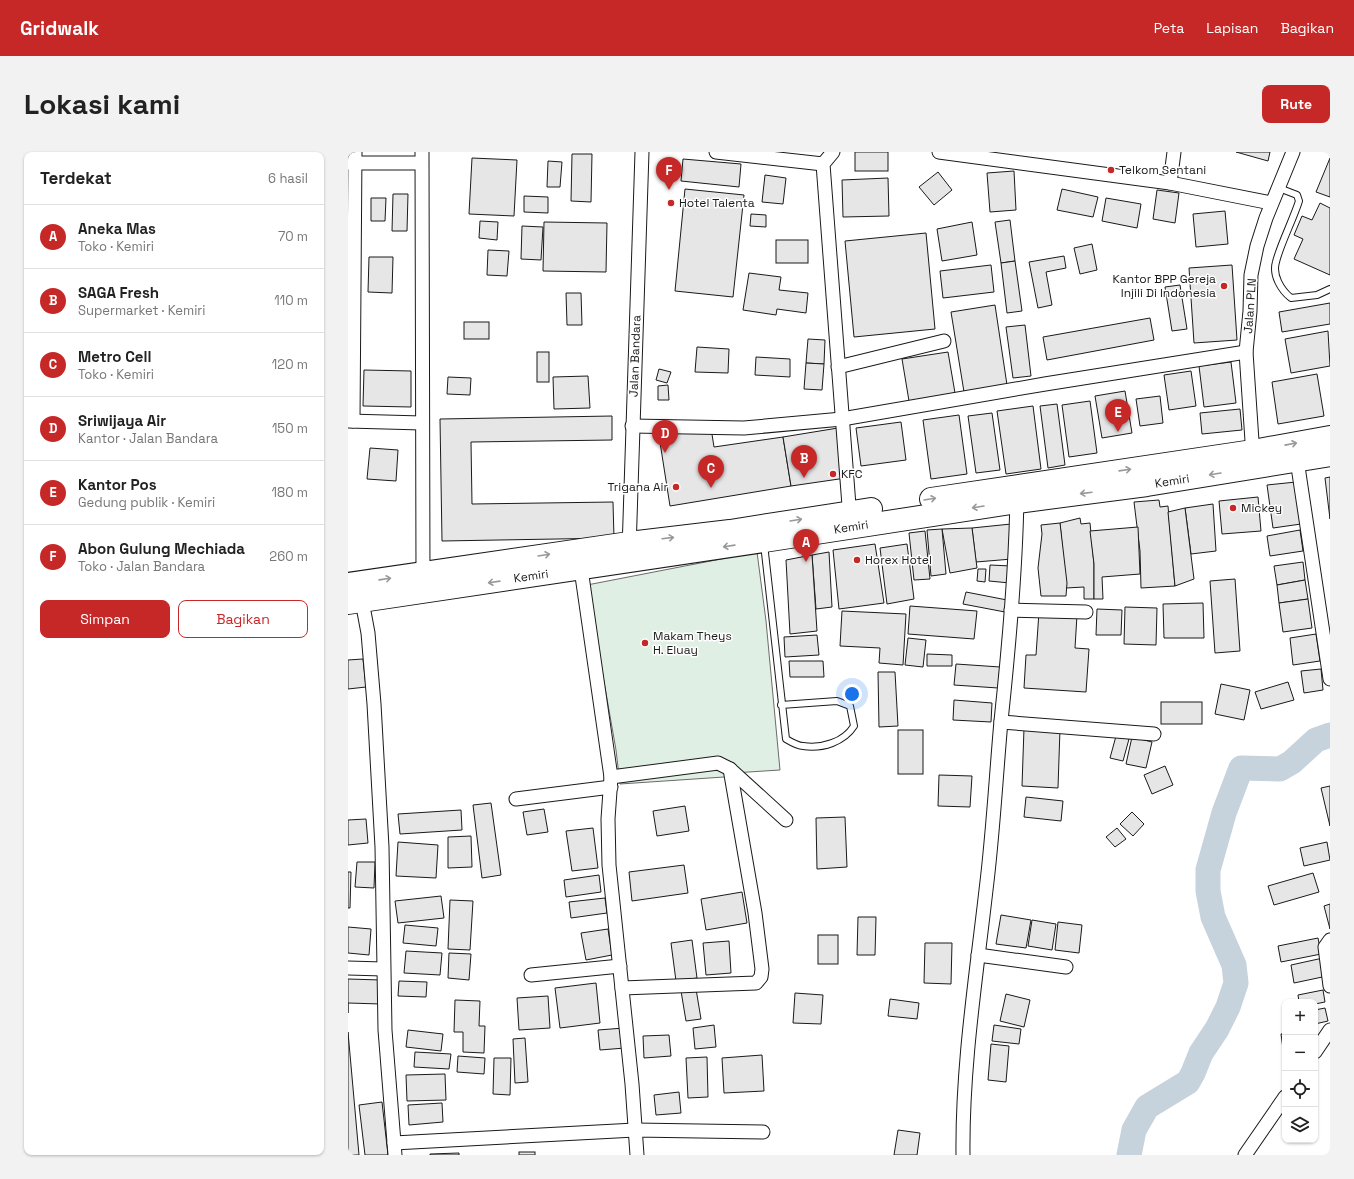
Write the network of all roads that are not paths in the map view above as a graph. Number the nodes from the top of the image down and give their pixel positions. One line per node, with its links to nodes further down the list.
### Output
1 (642, 152): 21 (street, Jalan Bandara)
2 (716, 152): 10 (street)
3 (833, 152): 10 (street)
4 (939, 152): 7 (street)
5 (1174, 152): 11 (street)
6 (1293, 152): 12 (street, Jalan PLN)
7 (1001, 156): 11 (street)
8 (422, 157): 9 (street); 20 (street)
9 (353, 159): 19 (street)
10 (823, 164): 17 (street)
11 (1170, 182): 13 (street)
12 (1278, 188): 13 (street, Jalan PLN); 14 (lane)
13 (1271, 203): 16 (street, Jalan PLN)
14 (1330, 289)
15 (944, 341): 17 (street)
16 (1246, 352): 18 (street); 24 (street, Jalan PLN)
17 (838, 367): 18 (street)
18 (842, 419): 21 (street); 27 (street)
19 (350, 421): 20 (street)
20 (422, 423): 31 (street)
21 (632, 426): 29 (street, Jalan Bandara)
22 (1330, 437): 24 (highway, Kemiri, one-way to 22)
23 (1330, 455): 25 (highway, Kemiri)
24 (1253, 459): 25 (highway, Kemiri); 26 (highway, Kemiri)
25 (1297, 460): 36 (street)
26 (1017, 494): 27 (highway, Kemiri); 34 (street)
27 (850, 520): 28 (highway, Kemiri); 29 (highway, Kemiri, one-way to 27)
28 (764, 542): 29 (highway, Kemiri, one-way to 29); 37 (lane)
29 (629, 552): 30 (highway, Kemiri); 31 (highway, Kemiri, one-way to 29)
30 (581, 569): 31 (highway, Kemiri, one-way to 31); 41 (street)
31 (422, 583): 32 (highway, Kemiri, one-way to 31); 33 (highway, Kemiri)
32 (348, 584)
33 (355, 602): 49 (street)
34 (1011, 610): 35 (street); 38 (street)
35 (1086, 612)
36 (1330, 679)
37 (781, 705): 37 (lane)
38 (1001, 722): 39 (street); 45 (street)
39 (1154, 734)
40 (730, 769): 41 (street); 43 (street); 52 (street)
41 (611, 782): 42 (street); 46 (street)
42 (516, 799)
43 (786, 820)
44 (1330, 940): 51 (street)
45 (978, 955): 47 (street); 60 (street)
46 (620, 966): 50 (street); 52 (street)
47 (1066, 967)
48 (348, 968): 49 (street)
49 (384, 969): 58 (street)
50 (531, 975)
51 (1330, 986)
52 (622, 988): 56 (street)
53 (1330, 1030): 54 (street)
54 (1318, 1048)
55 (1282, 1100): 61 (street)
56 (635, 1130): 57 (street); 58 (street); 59 (street)
57 (763, 1132)
58 (394, 1149)
59 (637, 1155)
60 (963, 1155)
61 (1245, 1155)

